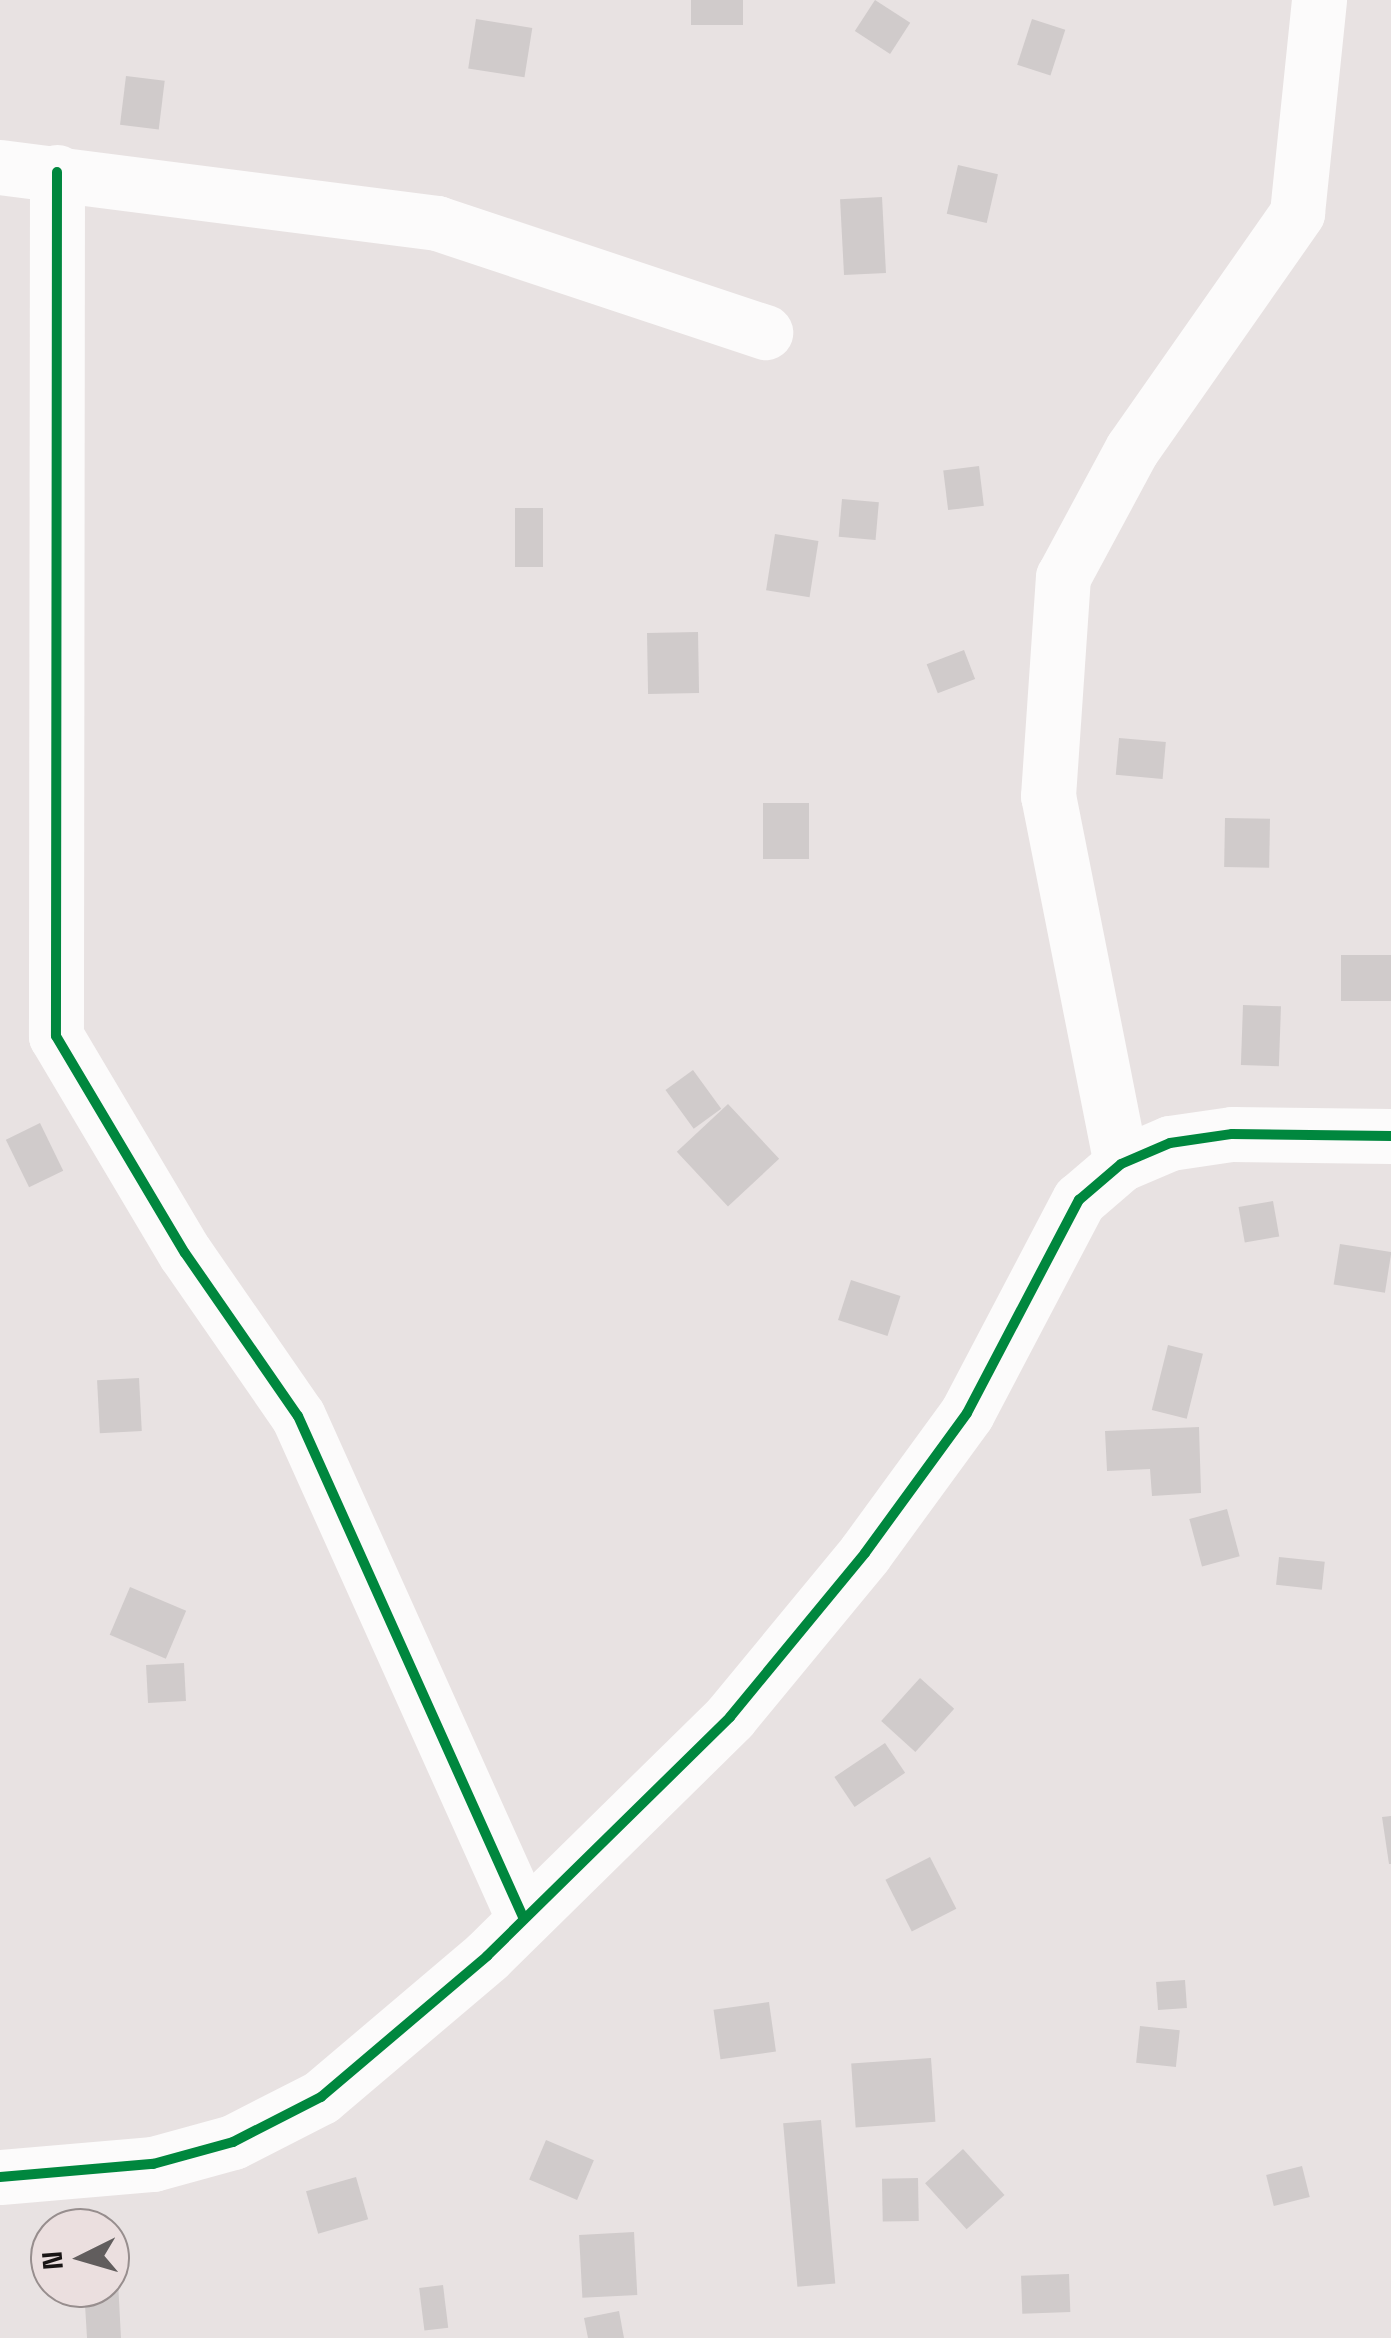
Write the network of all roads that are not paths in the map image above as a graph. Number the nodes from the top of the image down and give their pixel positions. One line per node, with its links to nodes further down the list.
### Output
1 (1319, 0): 6 (street)
2 (0, 167): 3 (street)
3 (57, 172): 4 (street); 7 (street)
4 (765, 332)
5 (1391, 1136): 6 (street)
6 (1121, 1164): 7 (street)
7 (524, 1918): 8 (street)
8 (0, 2178)

